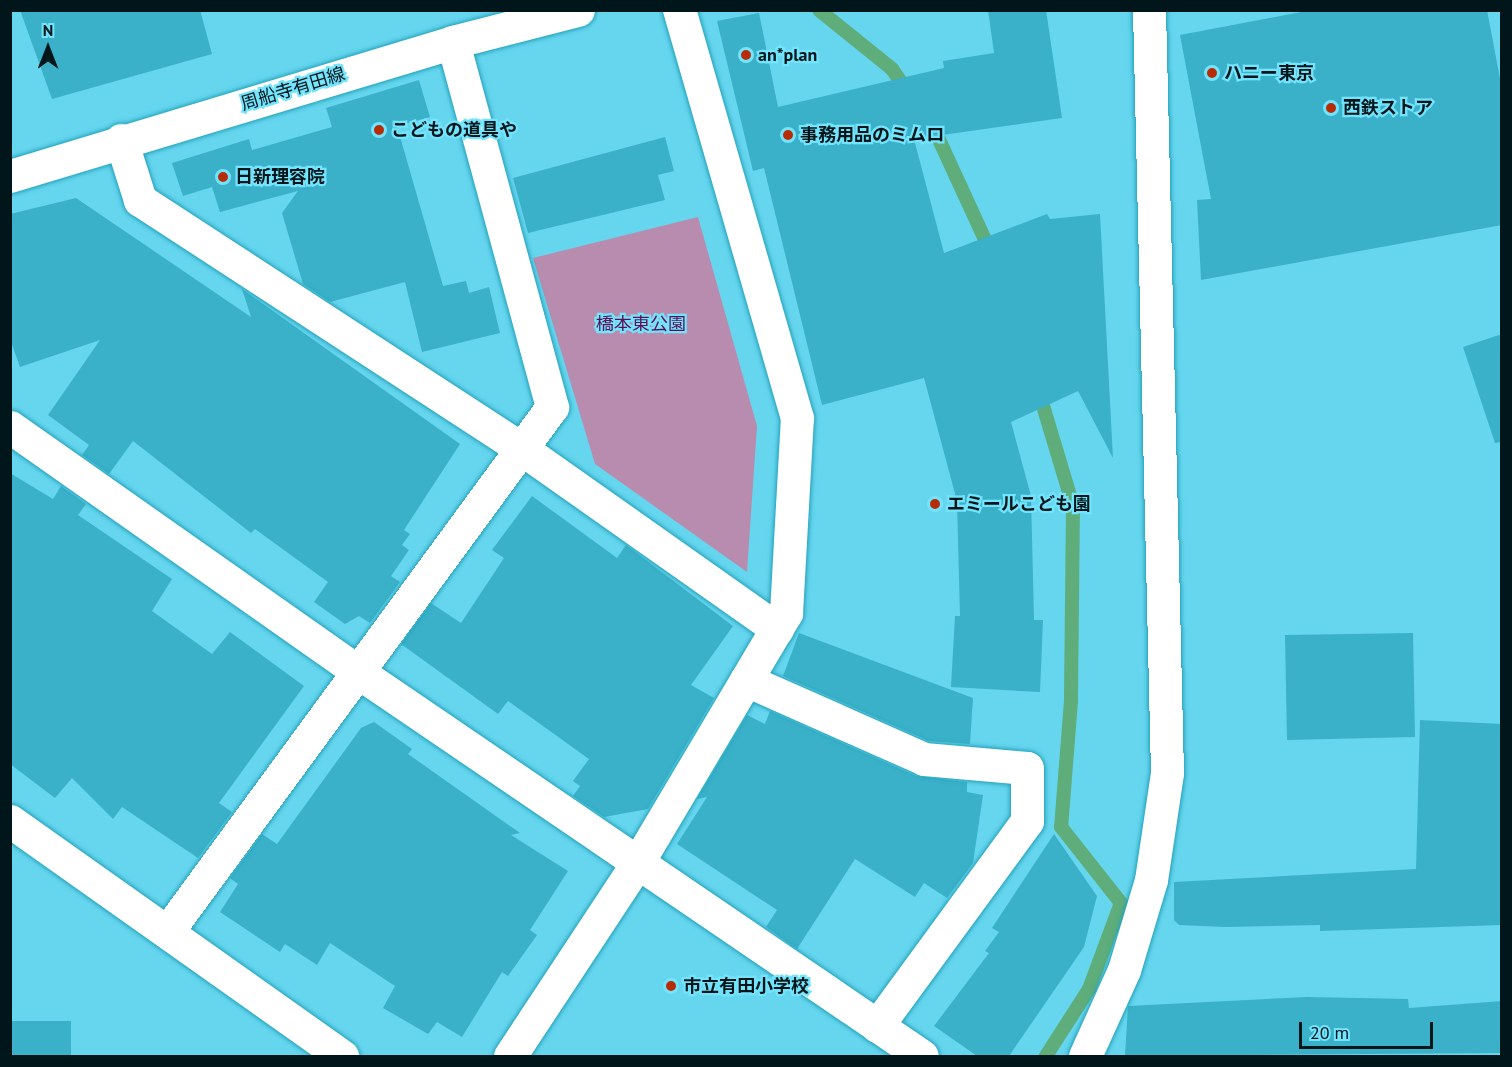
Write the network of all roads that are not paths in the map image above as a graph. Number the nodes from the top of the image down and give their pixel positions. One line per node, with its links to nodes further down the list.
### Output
1 (578, 10): 4 (street, 周船寺有田線)
2 (679, 10): 9 (street)
3 (1149, 10): 19 (street)
4 (453, 42): 5 (street, 周船寺有田線); 8 (street)
5 (121, 140): 6 (street, 周船寺有田線); 8 (street)
6 (10, 176)
7 (10, 427): 10 (street)
8 (522, 448): 9 (street); 10 (street)
9 (777, 629): 11 (street)
10 (358, 672): 13 (street); 14 (street)
11 (746, 680): 13 (street); 15 (street)
12 (10, 821): 14 (street)
13 (638, 862): 15 (street); 17 (street)
14 (167, 932): 16 (street)
15 (877, 1026): 18 (street)
16 (342, 1056)
17 (510, 1056)
18 (922, 1056)
19 (1085, 1056)

